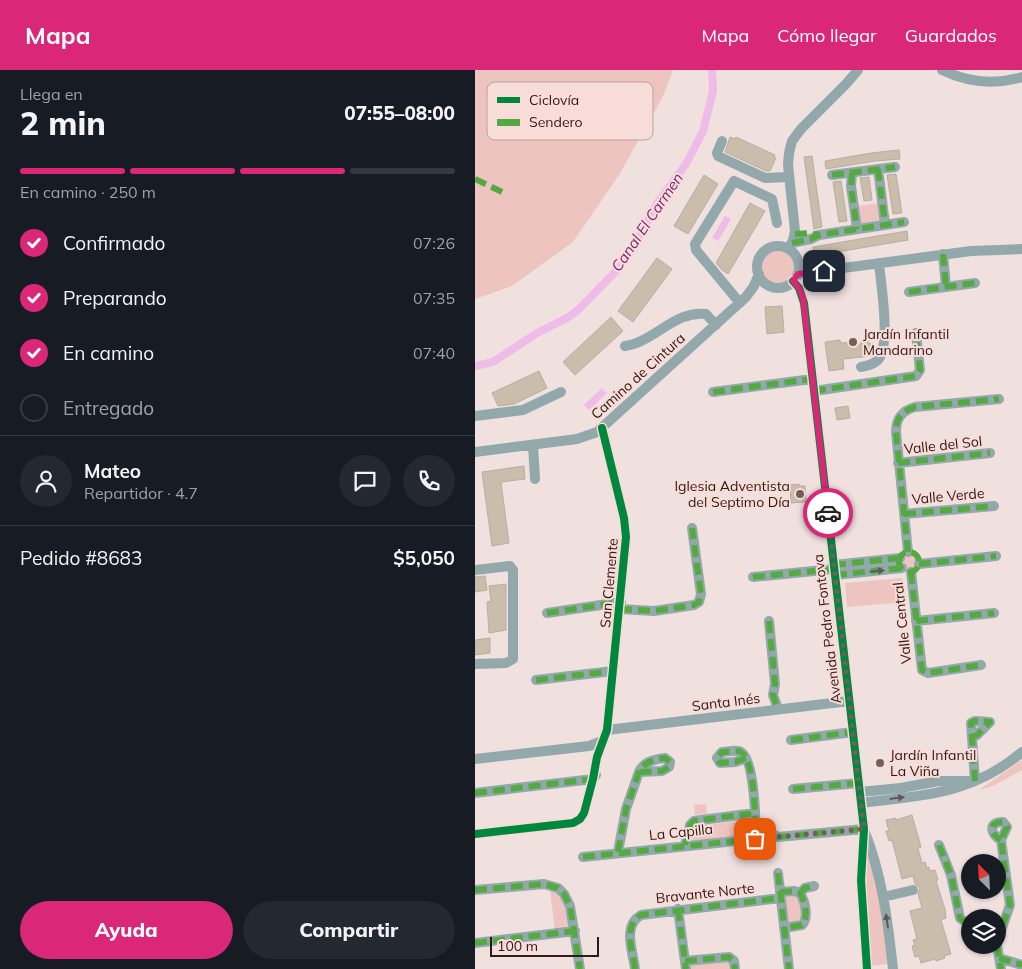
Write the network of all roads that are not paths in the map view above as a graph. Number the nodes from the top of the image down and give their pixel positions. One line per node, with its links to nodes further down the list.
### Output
1 (858, 70): 9 (street)
2 (942, 70): 3 (street)
3 (1022, 77)
4 (723, 141): 9 (street)
5 (895, 167): 6 (street)
6 (878, 170): 7 (street); 12 (street)
7 (852, 172): 8 (street); 13 (street)
8 (833, 175)
9 (789, 177): 14 (street)
10 (904, 222): 12 (street)
11 (777, 223): 24 (street)
12 (885, 224): 13 (street)
13 (857, 229): 14 (street)
14 (792, 242): 18 (street); 19 (street)
15 (1022, 249): 16 (street)
16 (943, 254): 17 (street); 22 (street)
17 (879, 263): 19 (street); 28 (street)
18 (759, 274): 21 (street); 24 (street, Camino de Cintura)
19 (795, 277): 21 (street); 29 (street, Avenida Pedro Fontova)
20 (975, 283): 22 (street)
21 (777, 287): 24 (street, Camino de Cintura)
22 (946, 287): 23 (street)
23 (909, 292)
24 (743, 300): 25 (street, Camino de Cintura)
25 (716, 325): 27 (street); 35 (street, Camino de Cintura)
26 (915, 333): 30 (street)
27 (625, 346)
28 (861, 367)
29 (813, 379): 30 (street, Avenida Pedro Fontova); 32 (street)
30 (814, 390): 48 (street, Avenida Pedro Fontova)
31 (561, 392): 34 (street)
32 (713, 392)
33 (999, 398): 39 (street, Valle Central)
34 (475, 416)
35 (602, 428): 36 (street, Camino de Cintura); 50 (street, San Clemente)
36 (533, 445): 37 (street, Camino de Cintura); 40 (street)
37 (475, 452)
38 (990, 453): 39 (street, Valle del Sol)
39 (898, 463): 42 (street, Valle Central)
40 (535, 479)
41 (994, 506): 42 (street, Valle Verde)
42 (904, 514): 45 (street, Valle Central)
43 (692, 528): 50 (street)
44 (996, 556): 46 (street)
45 (905, 563): 46 (street); 46 (street); 48 (street); 54 (street, Valle Central)
46 (919, 564)
47 (475, 570): 55 (street)
48 (834, 570): 49 (street); 59 (street, Avenida Pedro Fontova)
49 (753, 577)
50 (620, 606): 51 (street); 57 (street, San Clemente)
51 (547, 612)
52 (994, 612): 54 (street)
53 (769, 621): 60 (street)
54 (916, 621): 56 (street, Valle Central)
55 (475, 664)
56 (981, 665)
57 (613, 671): 58 (street); 61 (street, San Clemente)
58 (536, 680)
59 (849, 701): 60 (street, Santa Inés); 62 (street, Avenida Pedro Fontova)
60 (778, 710): 61 (street, Santa Inés)
61 (607, 730): 65 (street, San Clemente)
62 (853, 732): 64 (street); 73 (street, Avenida Pedro Fontova)
63 (972, 737): 71 (street)
64 (791, 740)
65 (602, 741): 68 (street); 70 (street, San Clemente)
66 (1022, 752): 71 (street)
67 (746, 758): 75 (street)
68 (475, 760)
69 (639, 772): 82 (street)
70 (593, 779): 74 (street); 77 (street, San Clemente)
71 (975, 781): 73 (street)
72 (793, 790): 73 (street)
73 (860, 792): 76 (street, Avenida Pedro Fontova)
74 (475, 793)
75 (755, 813): 78 (street); 80 (street)
76 (864, 829): 78 (street, La Capilla); 90 (street, Avenida Pedro Fontova); 105 (street, Avenida Pedro Fontova)
77 (475, 834)
78 (755, 839): 80 (street, La Capilla)
79 (1001, 840): 92 (street)
80 (685, 845): 82 (street, La Capilla)
81 (939, 845): 93 (street)
82 (618, 852): 83 (street, La Capilla)
83 (583, 856)
84 (777, 873): 89 (street)
85 (814, 886): 88 (street)
86 (475, 890): 95 (street)
87 (913, 890): 90 (street)
88 (800, 893): 89 (street, Bravante Norte); 94 (street)
89 (780, 895): 91 (street, Bravante Norte); 94 (street)
90 (883, 897): 106 (street, Avenida Pedro Fontova, one-way to 90)
91 (678, 909): 99 (street); 102 (street, Bravante Norte)
92 (1006, 909)
93 (961, 919)
94 (784, 928): 104 (street)
95 (575, 932): 96 (street); 101 (street)
96 (475, 942)
97 (998, 954): 98 (street)
98 (999, 958): 100 (street); 107 (street)
99 (685, 965): 103 (street)
100 (1022, 965)
101 (580, 969)
102 (635, 969)
103 (735, 969)
104 (789, 969)
105 (867, 969)
106 (893, 969)
107 (1001, 969)

